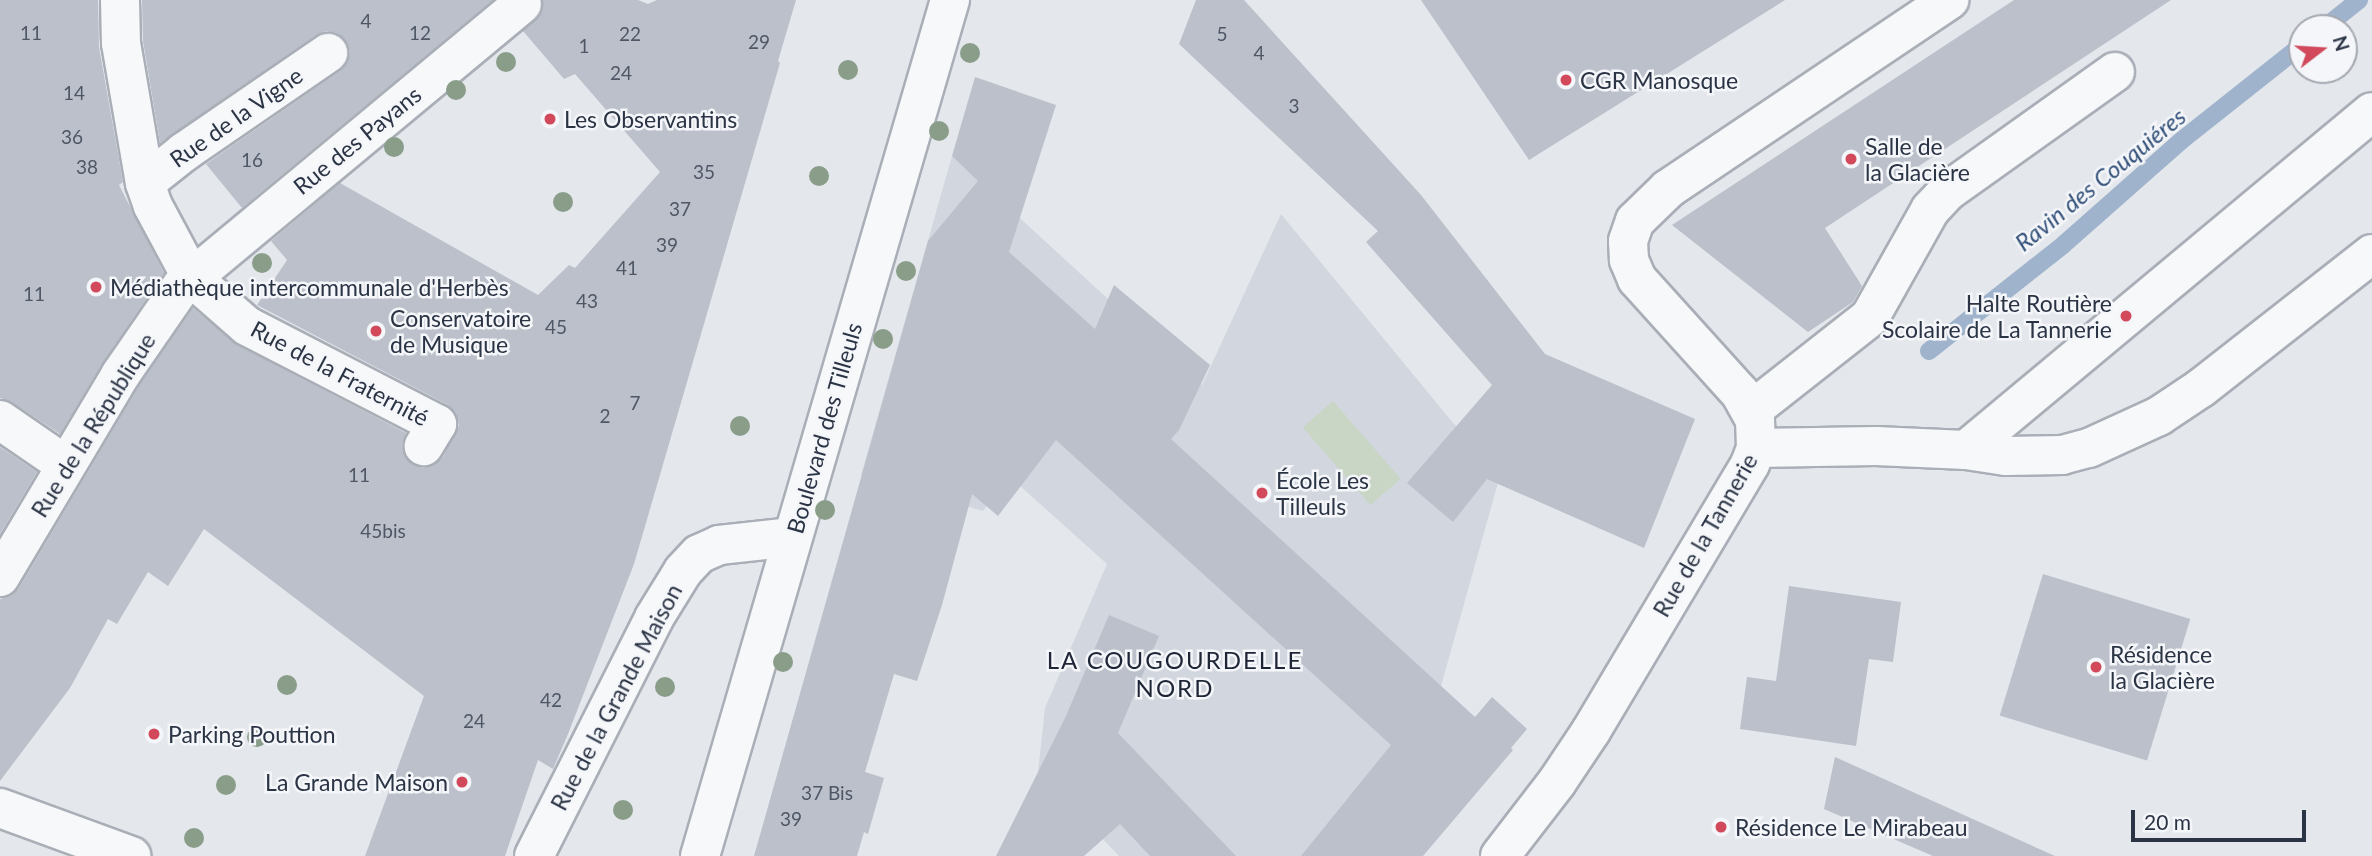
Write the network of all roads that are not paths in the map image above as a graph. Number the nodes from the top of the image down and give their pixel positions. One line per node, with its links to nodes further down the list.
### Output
1 (120, 0): 8 (street)
2 (950, 0): 17 (street, Boulevard des Tilleuls)
3 (1949, 0): 11 (street)
4 (522, 4): 10 (street, Rue des Payans)
5 (328, 52): 8 (street, Rue de la Vigne)
6 (2115, 72): 11 (street)
7 (2372, 112): 15 (street)
8 (145, 183): 10 (street)
9 (2372, 254): 15 (street)
10 (191, 277): 13 (street, Rue de la Fraternité); 16 (street, Rue de la République)
11 (1752, 410): 14 (street, Rue de la Tannerie)
12 (0, 420): 16 (street)
13 (424, 446)
14 (1756, 448): 15 (street); 23 (street, Rue de la Tannerie)
15 (1966, 450)
16 (64, 464): 18 (street, Rue de la République)
17 (793, 537): 21 (street, Rue de la Grande Maison); 22 (street, Boulevard des Tilleuls)
18 (0, 577)
19 (0, 808): 20 (street)
20 (131, 856)
21 (534, 856)
22 (700, 856)
23 (1500, 856)

